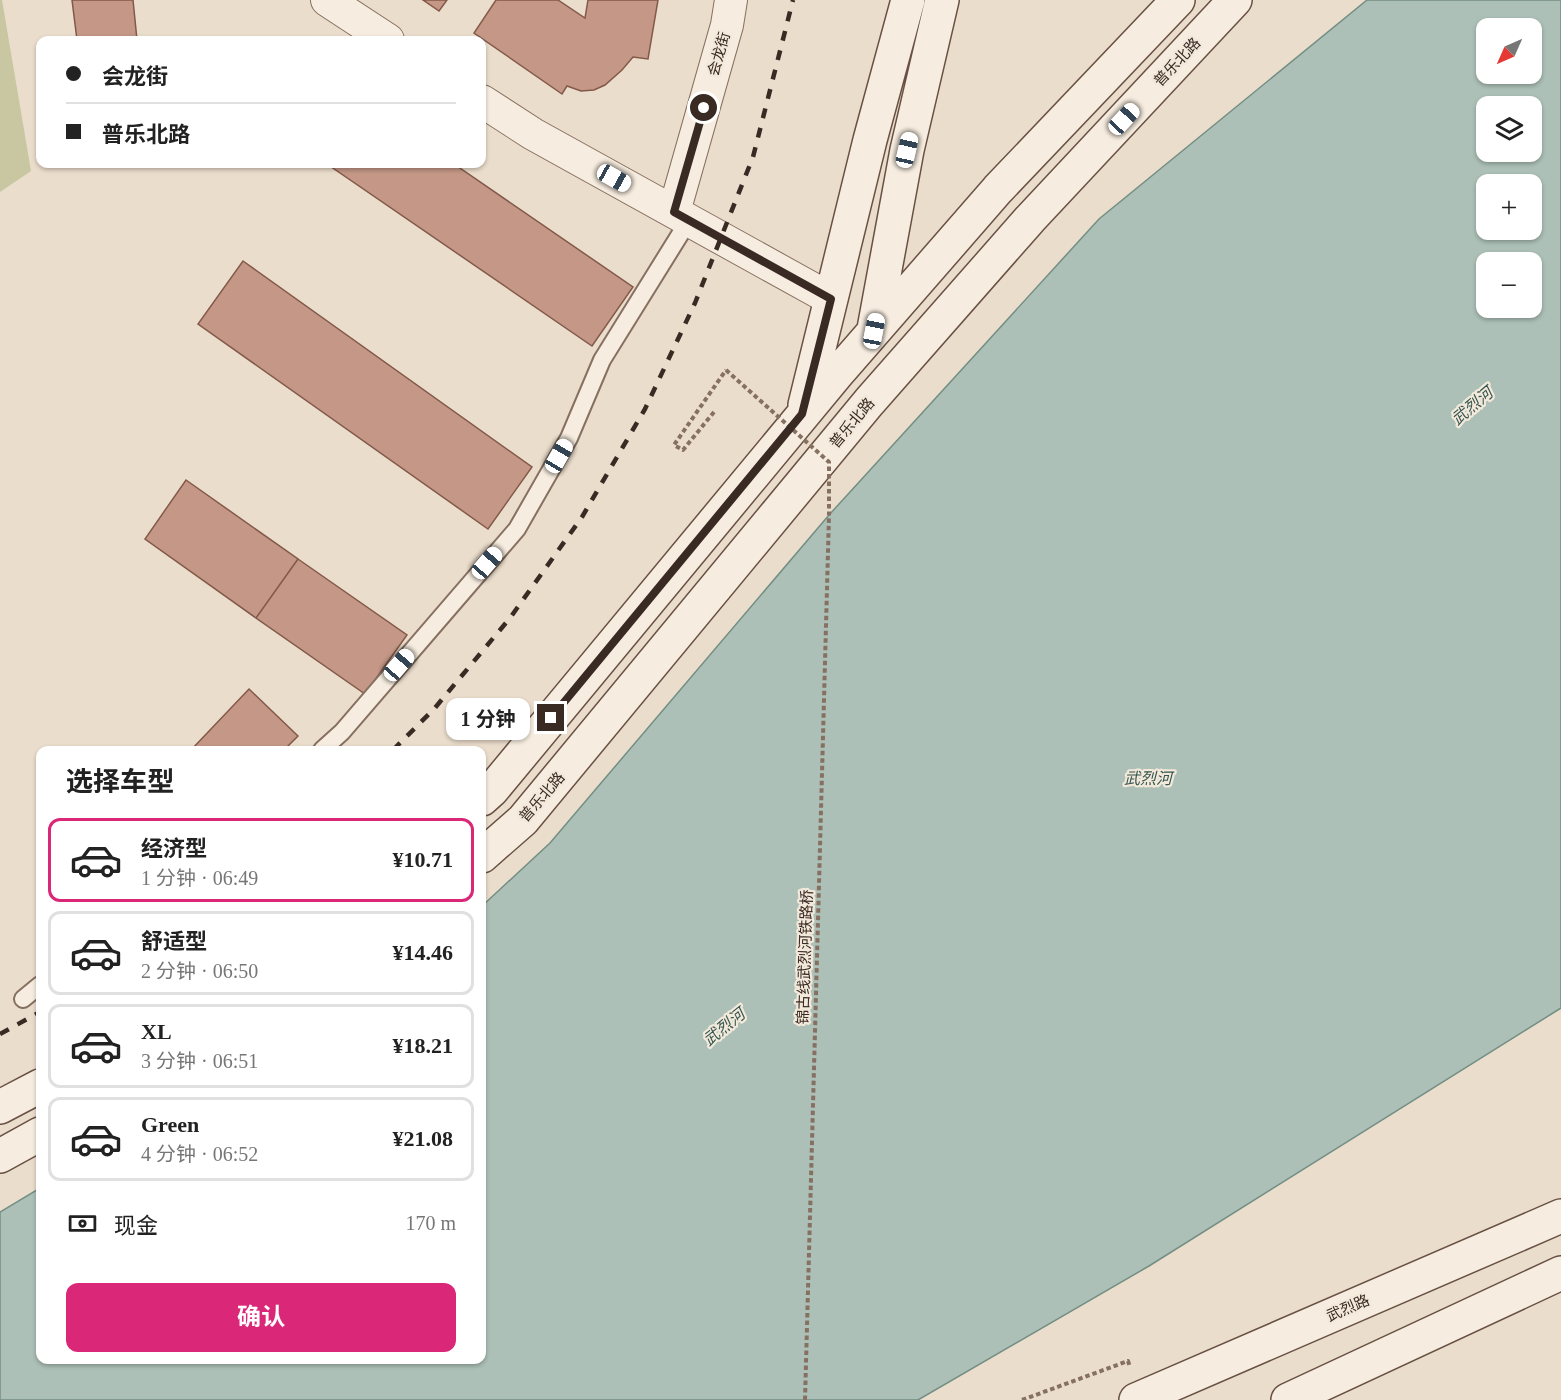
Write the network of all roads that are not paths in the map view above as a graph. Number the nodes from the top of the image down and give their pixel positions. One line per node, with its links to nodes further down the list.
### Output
1 (327, 0): 7 (street)
2 (731, 0): 9 (street, 会龙街)
3 (908, 0): 10 (main road)
4 (942, 0): 11 (main road)
5 (1178, 0): 11 (main road)
6 (1234, 0): 13 (main road, 普乐北路)
7 (382, 36)
8 (486, 104): 9 (street)
9 (682, 216): 10 (street); 14 (lane)
10 (831, 299): 12 (main road)
11 (874, 331): 12 (main road); 13 (main road)
12 (802, 414): 15 (main road)
13 (851, 424): 16 (main road, 普乐北路)
14 (326, 746)
15 (486, 795)
16 (486, 852)
17 (36, 988): 18 (lane)
18 (23, 999)
19 (36, 1088): 20 (main road)
20 (0, 1107)
21 (36, 1136): 22 (main road)
22 (0, 1156)
23 (1561, 1216): 25 (main road, 武烈路)
24 (1561, 1273): 26 (main road)
25 (1136, 1400)
26 (1288, 1400)

